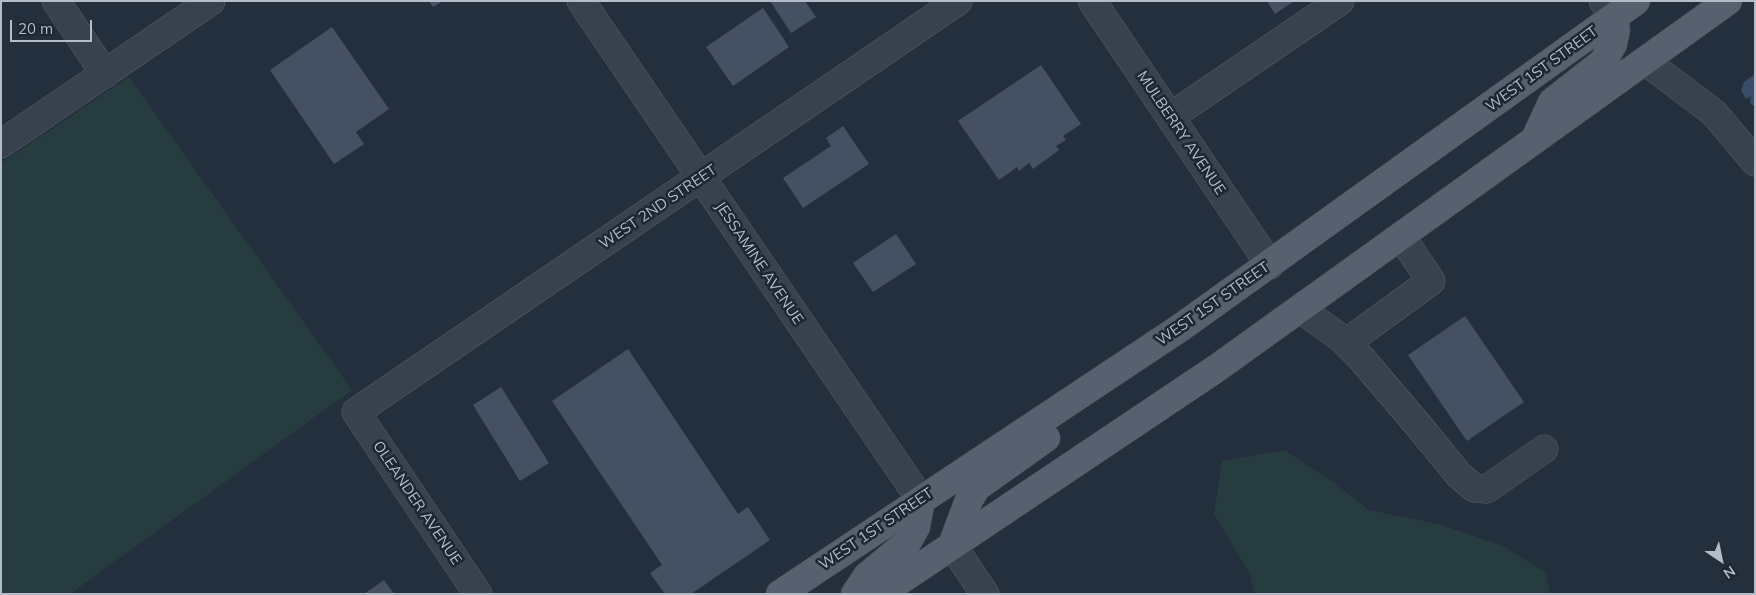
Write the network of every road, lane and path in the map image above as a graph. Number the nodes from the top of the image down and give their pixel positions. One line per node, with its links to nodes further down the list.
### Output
1 (56, 1): 11 (street)
2 (211, 1): 11 (street)
3 (580, 1): 16 (street, JESSAMINE AVENUE)
4 (958, 1): 16 (street, WEST 2ND STREET)
5 (1092, 1): 12 (street, MULBERRY AVENUE)
6 (1340, 1): 12 (street)
7 (1636, 1): 9 (main road, WEST 1ST STREET)
8 (1728, 1): 10 (main road)
9 (1608, 9): 13 (main road); 18 (main road, WEST 1ST STREET)
10 (1645, 61): 13 (main road); 15 (street)
11 (105, 74): 14 (street)
12 (1170, 117): 18 (street, MULBERRY AVENUE)
13 (1534, 140): 17 (main road)
14 (1, 144)
15 (1755, 162)
16 (700, 178): 22 (street, WEST 2ND STREET); 24 (street, JESSAMINE AVENUE)
17 (1401, 236): 19 (main road); 20 (street)
18 (1270, 265): 21 (main road, WEST 1ST STREET)
19 (1300, 309): 20 (street); 25 (main road)
20 (1346, 343): 23 (street)
21 (1093, 385): 24 (main road, WEST 1ST STREET); 25 (main road)
22 (356, 412): 26 (street, OLEANDER AVENUE)
23 (1544, 449)
24 (921, 500): 27 (main road, WEST 1ST STREET); 28 (main road)
25 (952, 545): 29 (main road); 30 (street)
26 (478, 594)
27 (780, 594)
28 (855, 594)
29 (880, 594)
30 (985, 594)

